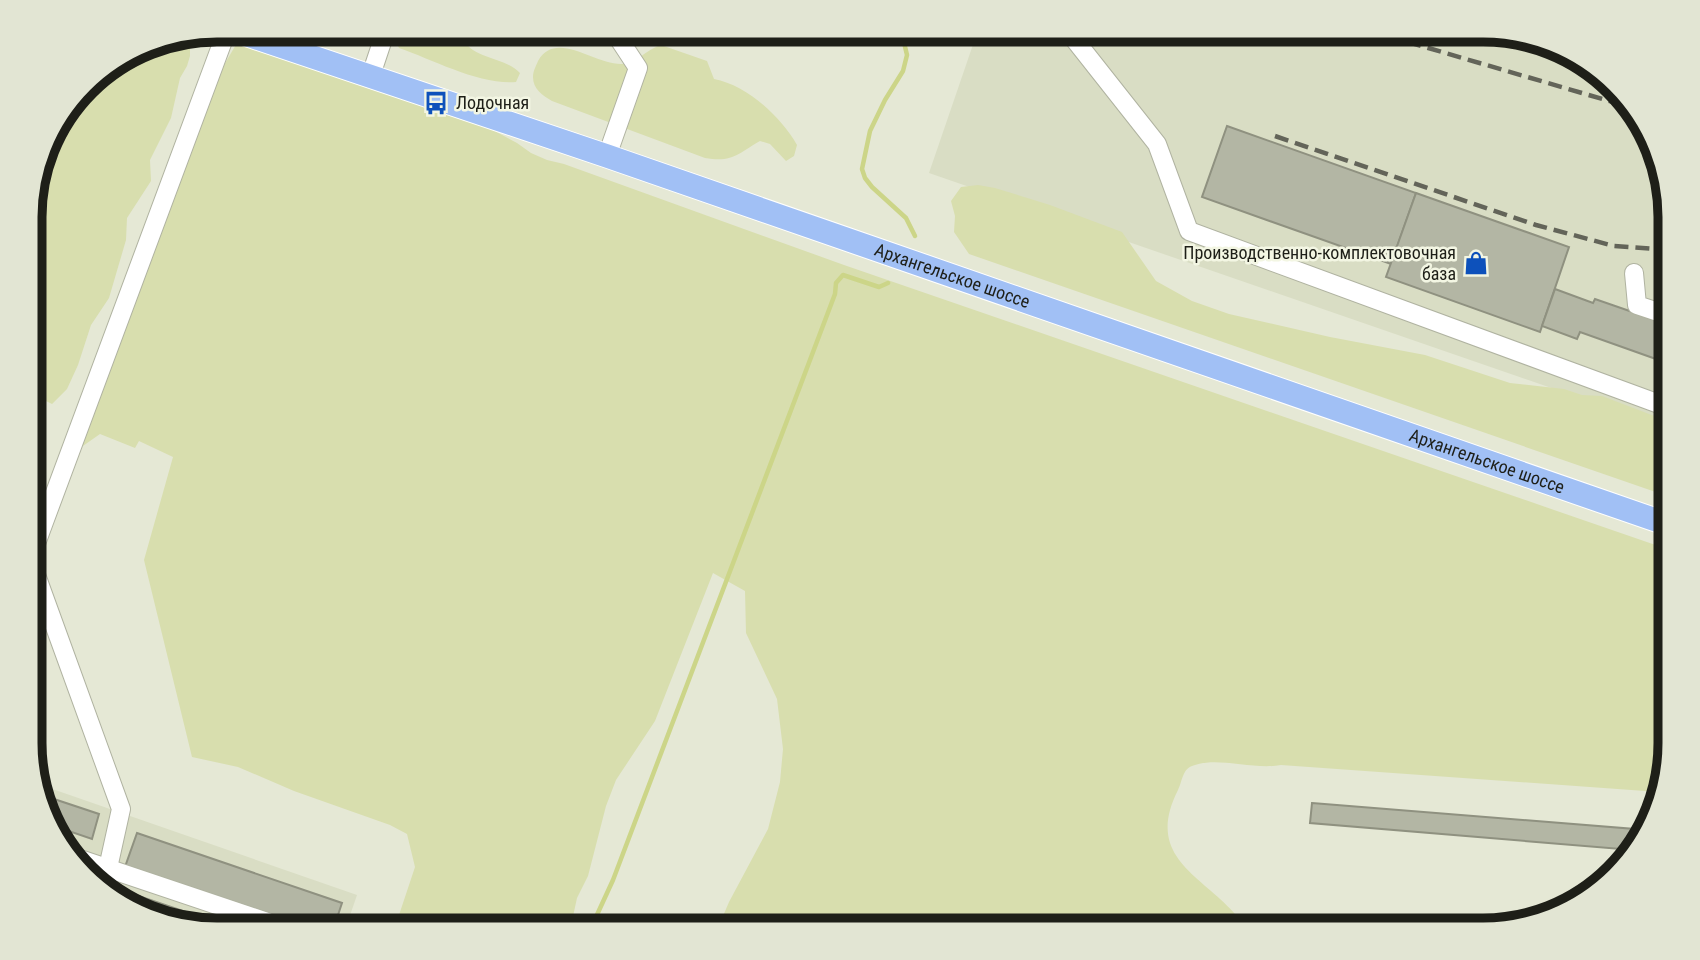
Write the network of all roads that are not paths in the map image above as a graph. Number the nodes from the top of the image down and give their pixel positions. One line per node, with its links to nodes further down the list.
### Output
1 (223, 42): 12 (lane)
2 (270, 42): 6 (main road, Архангельское шоссе)
3 (382, 42): 6 (lane)
4 (621, 42): 7 (lane)
5 (1076, 42): 10 (lane)
6 (371, 75): 7 (main road, Архангельское шоссе)
7 (607, 156): 11 (main road, Архангельское шоссе)
8 (1634, 273): 9 (lane)
9 (1658, 312)
10 (1658, 404)
11 (1658, 521)
12 (42, 529)
13 (42, 590): 15 (lane)
14 (89, 862): 15 (lane)
15 (109, 869): 16 (lane); 17 (lane)
16 (106, 878)
17 (255, 918)

